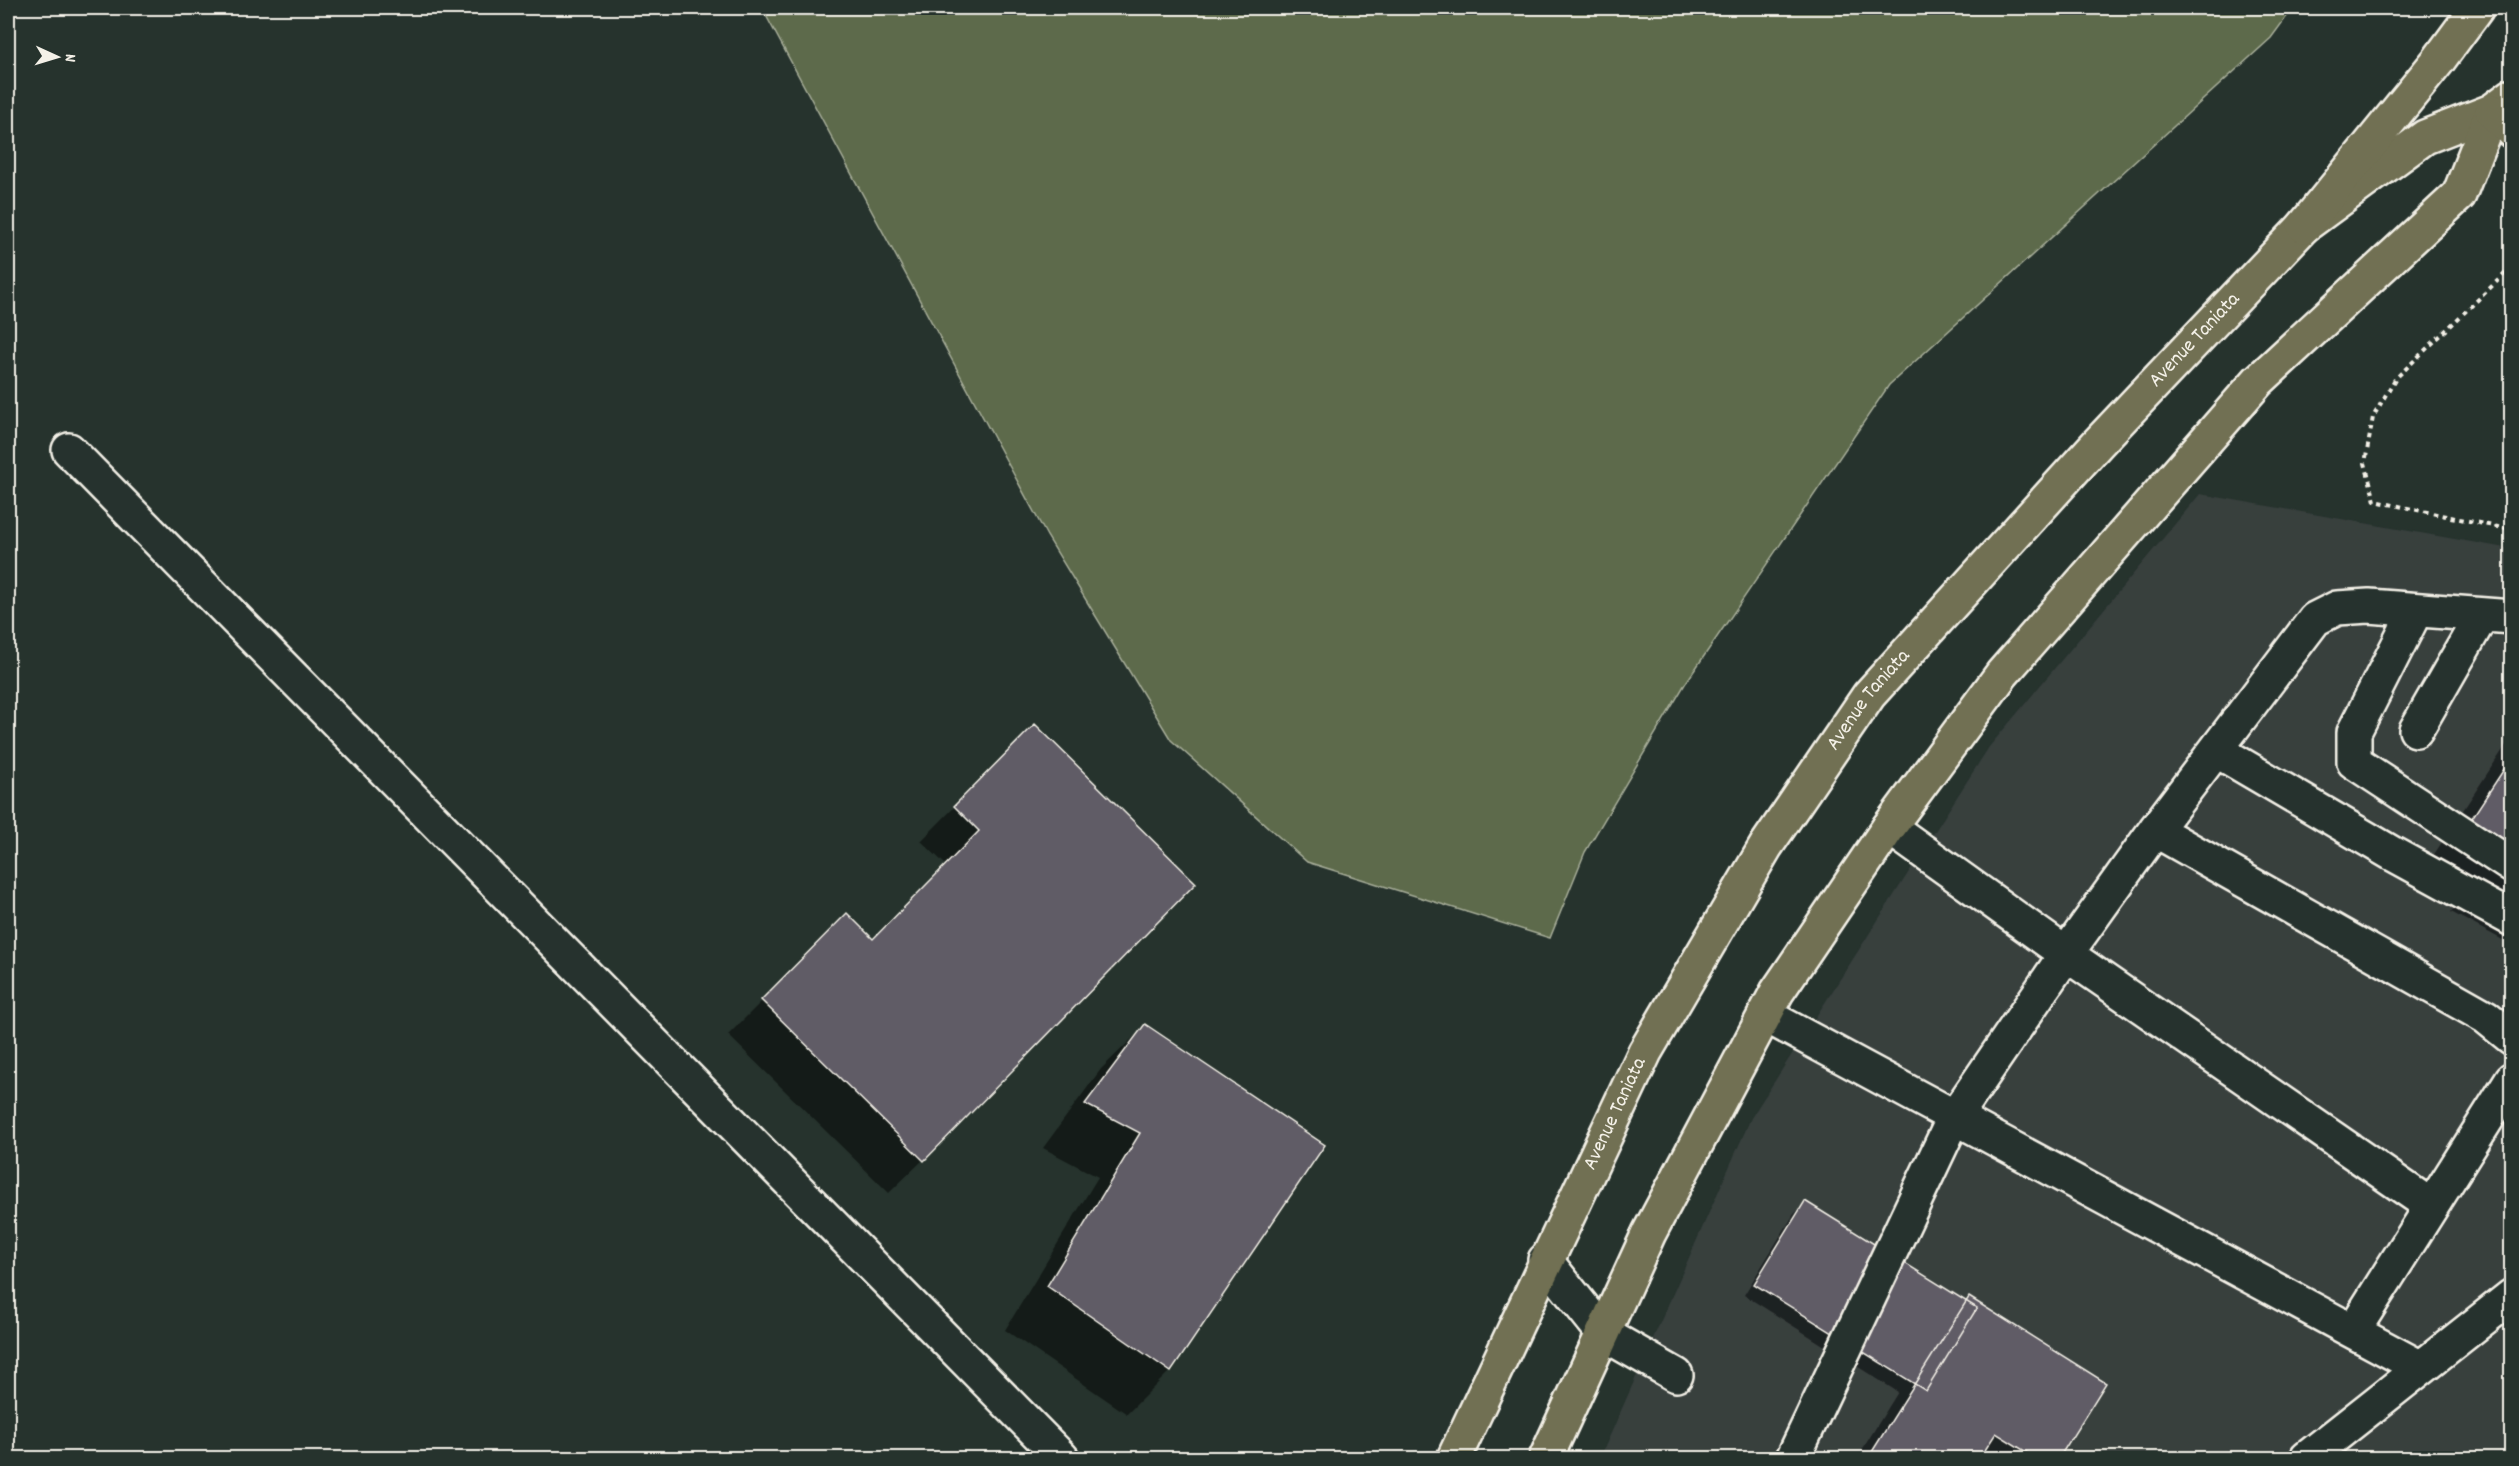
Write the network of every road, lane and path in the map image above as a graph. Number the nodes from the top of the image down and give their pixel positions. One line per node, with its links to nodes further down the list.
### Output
1 (2477, 8): 3 (main road)
2 (2505, 113): 3 (main road, Avenue Taniata); 11 (main road, Avenue Taniata)
3 (2304, 226): 21 (main road, Avenue Taniata)
4 (2511, 267): 6 (path)
5 (69, 450): 27 (lane)
6 (2511, 530)
7 (2416, 610): 8 (lane); 10 (lane); 13 (lane)
8 (2497, 616): 9 (lane)
9 (2416, 730)
10 (2216, 750): 12 (lane); 14 (lane)
11 (1889, 827): 15 (lane); 16 (main road, Avenue Taniata)
12 (2155, 830): 15 (lane); 17 (lane)
13 (2511, 866)
14 (2511, 919)
15 (2066, 954): 19 (lane); 20 (lane)
16 (1765, 1015): 19 (lane); 24 (main road, Avenue Taniata)
17 (2511, 1038)
18 (2511, 1079): 20 (lane)
19 (1954, 1118): 23 (lane); 30 (lane)
20 (2431, 1206): 23 (lane)
21 (1545, 1260): 24 (lane); 28 (main road, Avenue Taniata)
22 (2511, 1296): 25 (lane)
23 (2353, 1331): 25 (lane)
24 (1604, 1334): 26 (lane); 29 (main road, Avenue Taniata)
25 (2421, 1368): 31 (lane)
26 (1676, 1375)
27 (1062, 1458)
28 (1454, 1458)
29 (1546, 1458)
30 (1793, 1458)
31 (2307, 1458)

